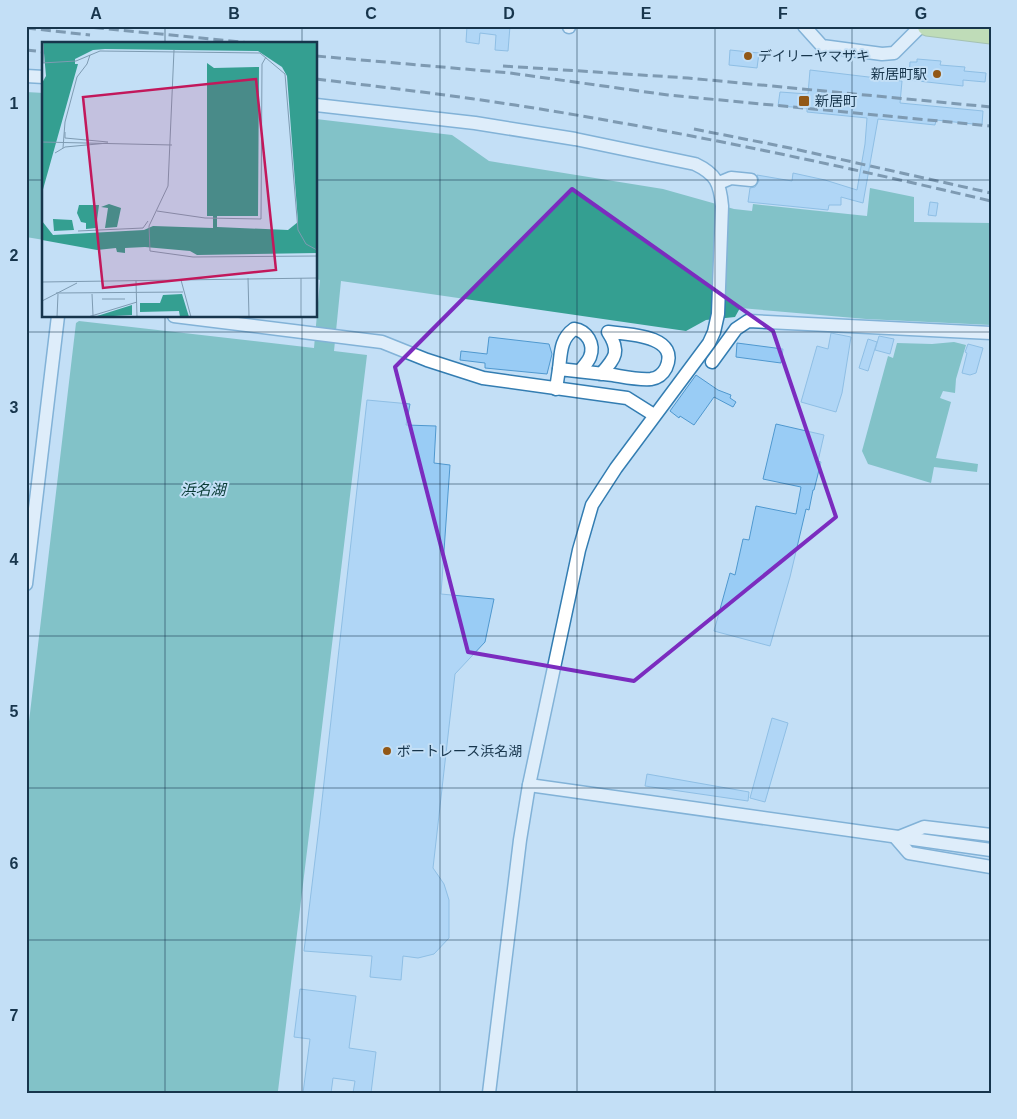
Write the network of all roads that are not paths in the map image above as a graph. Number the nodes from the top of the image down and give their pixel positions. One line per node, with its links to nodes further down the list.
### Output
1 (804, 26): 2 (street)
2 (921, 26)
3 (927, 26): 4 (highway)
4 (991, 34)
5 (26, 76): 6 (street)
6 (42, 77)
7 (318, 105): 9 (street)
8 (750, 180): 9 (street)
9 (719, 183): 20 (street)
10 (58, 318): 21 (street)
11 (189, 318): 19 (street)
12 (580, 330): 13 (street); 16 (street); 17 (street)
13 (608, 332): 18 (street); 18 (street)
14 (991, 333): 15 (street)
15 (712, 362)
16 (559, 369): 17 (street); 19 (street)
17 (580, 371): 18 (street)
18 (601, 374)
19 (556, 389): 20 (street)
20 (654, 415): 22 (street)
21 (26, 584)
22 (530, 785): 24 (street); 27 (street)
23 (991, 835): 24 (street)
24 (896, 838): 25 (street); 26 (street)
25 (991, 850)
26 (991, 867)
27 (489, 1093)

